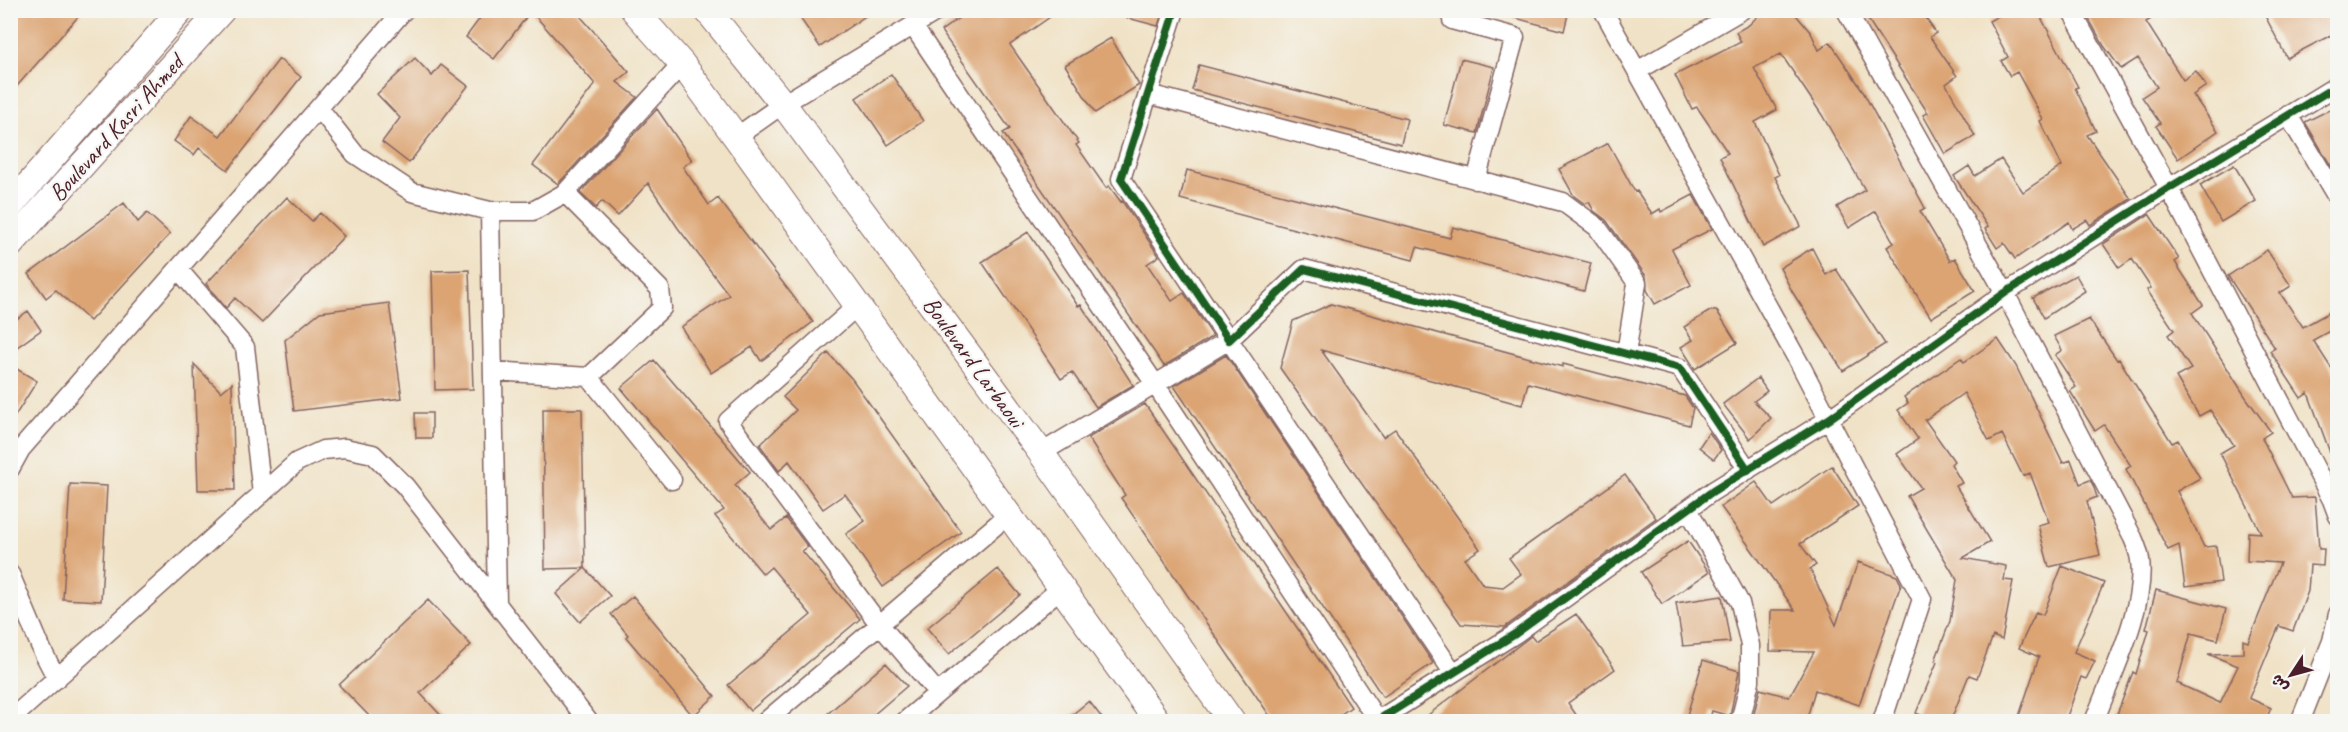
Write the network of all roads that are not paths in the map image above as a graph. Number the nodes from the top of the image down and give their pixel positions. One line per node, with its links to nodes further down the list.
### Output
1 (182, 10): 26 (main road, Boulevard Kasri Ahmed)
2 (222, 10): 28 (main road, Boulevard Kasri Ahmed)
3 (404, 10): 19 (street)
4 (634, 10): 14 (main road)
5 (707, 10): 18 (main road, Boulevard Larbaoui)
6 (1175, 10): 17 (street)
7 (1603, 10): 15 (street)
8 (1742, 10): 15 (street)
9 (1846, 10): 30 (street)
10 (2071, 10): 23 (street)
11 (936, 11): 13 (street)
12 (1452, 20): 22 (street)
13 (913, 26): 18 (street); 36 (street)
14 (682, 64): 21 (main road); 24 (street)
15 (1637, 71): 37 (street)
16 (2337, 85): 20 (street)
17 (1148, 94): 22 (street); 32 (street)
18 (783, 104): 21 (street); 38 (main road, Boulevard Larbaoui)
19 (319, 108): 27 (street); 29 (street)
20 (2288, 115): 23 (street); 25 (street)
21 (736, 137): 31 (main road)
22 (1476, 180): 33 (street)
23 (2169, 188): 30 (street); 45 (street)
24 (565, 193): 27 (street); 35 (street)
25 (2337, 199)
26 (10, 206)
27 (490, 211): 34 (street)
28 (10, 245)
29 (178, 269): 39 (street); 42 (street)
30 (2005, 293): 37 (street); 63 (street)
31 (857, 306): 44 (main road); 50 (street)
32 (1229, 340): 33 (street); 36 (street); 51 (street)
33 (1626, 354): 40 (street)
34 (493, 371): 35 (street); 48 (street)
35 (589, 377): 41 (street)
36 (1155, 384): 38 (street); 55 (street)
37 (1829, 419): 40 (street); 62 (street)
38 (1041, 453): 60 (main road, Boulevard Larbaoui)
39 (10, 469)
40 (1748, 470): 43 (street)
41 (672, 480)
42 (262, 494): 48 (street); 52 (street)
43 (1688, 509): 51 (street); 61 (street)
44 (1008, 516): 47 (main road); 50 (street)
45 (2337, 516)
46 (10, 574): 52 (street)
47 (1061, 588): 53 (street); 59 (main road)
48 (497, 603): 56 (street)
49 (2337, 614): 64 (street)
50 (879, 624): 53 (street); 57 (street)
51 (1452, 671): 55 (street)
52 (57, 679): 54 (street)
53 (937, 692): 58 (street)
54 (10, 720)
55 (1376, 721)
56 (589, 722)
57 (765, 722)
58 (904, 722)
59 (1158, 722)
60 (1232, 722)
61 (1740, 722)
62 (1882, 722)
63 (2094, 722)
64 (2300, 722)

